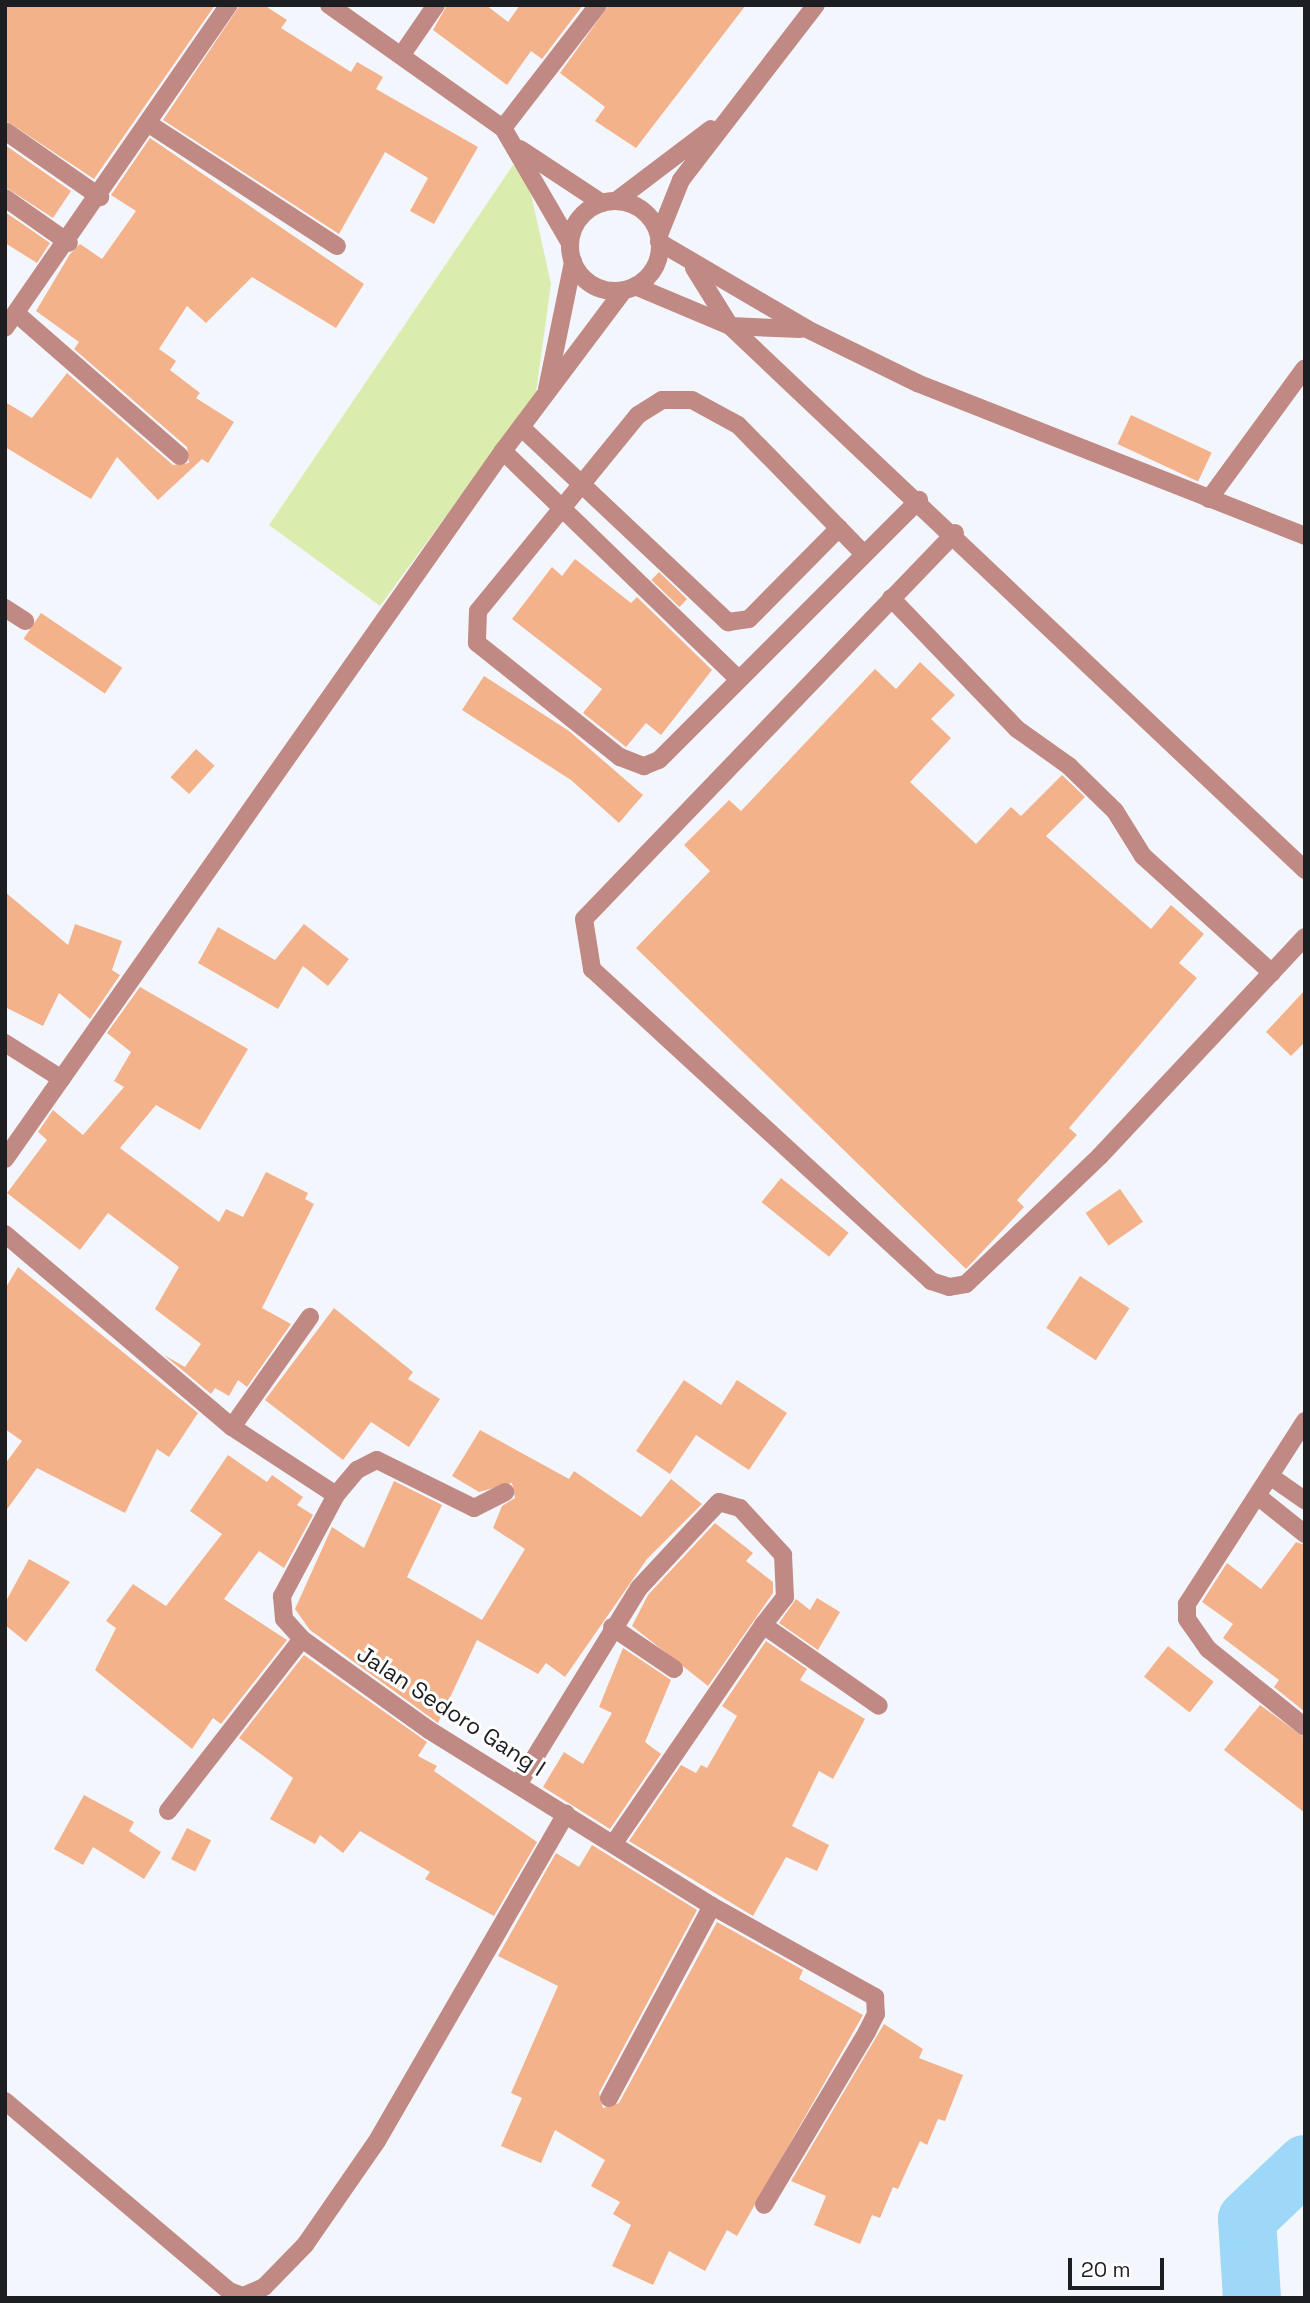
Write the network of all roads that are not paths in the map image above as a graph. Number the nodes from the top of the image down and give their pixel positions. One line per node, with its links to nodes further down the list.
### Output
1 (229, 5): 8 (street)
2 (329, 5): 6 (street)
3 (436, 5): 6 (street)
4 (598, 5): 9 (street)
5 (817, 5): 7 (street)
6 (403, 54): 9 (street)
7 (730, 114): 14 (street); 15 (street)
8 (149, 124): 12 (street); 18 (street)
9 (503, 128): 11 (street)
10 (5, 131): 12 (street)
11 (518, 147): 14 (street); 17 (street)
12 (100, 197): 16 (street)
13 (5, 198): 16 (street)
14 (609, 202): 15 (street); 17 (street)
15 (659, 239): 20 (street); 21 (street)
16 (69, 243): 22 (street)
17 (570, 243): 19 (street)
18 (337, 246)
19 (573, 262): 21 (street); 27 (street)
20 (694, 268): 23 (street); 25 (street)
21 (630, 288): 23 (street); 27 (street)
22 (17, 314): 24 (street); 30 (street)
23 (730, 326): 25 (street); 33 (street)
24 (5, 328)
25 (807, 329): 32 (street)
26 (1305, 368): 32 (street)
27 (546, 396): 28 (street)
28 (523, 429): 29 (street); 31 (street)
29 (503, 451): 34 (street); 47 (street)
30 (180, 456)
31 (582, 480): 34 (street); 35 (street); 35 (street)
32 (1209, 499): 37 (street)
33 (919, 500): 36 (street); 38 (street)
34 (560, 506): 42 (street); 42 (street)
35 (839, 528): 38 (street)
36 (954, 533): 39 (street); 43 (street)
37 (1305, 536)
38 (864, 554): 42 (street)
39 (891, 598): 45 (street); 45 (street)
40 (5, 608): 41 (street)
41 (25, 621)
42 (738, 680)
43 (1305, 870)
44 (1305, 937): 45 (street)
45 (1272, 973)
46 (5, 1043): 47 (street)
47 (62, 1079): 48 (street)
48 (5, 1159)
49 (5, 1234): 52 (street)
50 (310, 1317): 52 (street)
51 (1305, 1421): 53 (street)
52 (232, 1427): 55 (street)
53 (1273, 1478): 56 (street); 57 (street)
54 (505, 1492): 55 (street, Jalan Sedoro Gang I)
55 (336, 1496): 61 (street, Jalan Sedoro Gang I)
56 (1260, 1498): 58 (street); 64 (street)
57 (1305, 1500)
58 (1305, 1534)
59 (763, 1625): 60 (street); 63 (street); 68 (street)
60 (612, 1627): 62 (street); 65 (street)
61 (303, 1639): 65 (street, Jalan Sedoro Gang I); 66 (street)
62 (674, 1669)
63 (879, 1706)
64 (1305, 1727)
65 (519, 1783): 67 (street, Jalan Sedoro Gang I)
66 (167, 1811)
67 (566, 1814): 68 (street, Jalan Sedoro Gang I); 71 (street)
68 (614, 1843): 69 (street, Jalan Sedoro Gang I)
69 (712, 1906): 70 (street); 72 (street, Jalan Sedoro Gang I)
70 (609, 2098)
71 (5, 2101)
72 (764, 2205)

